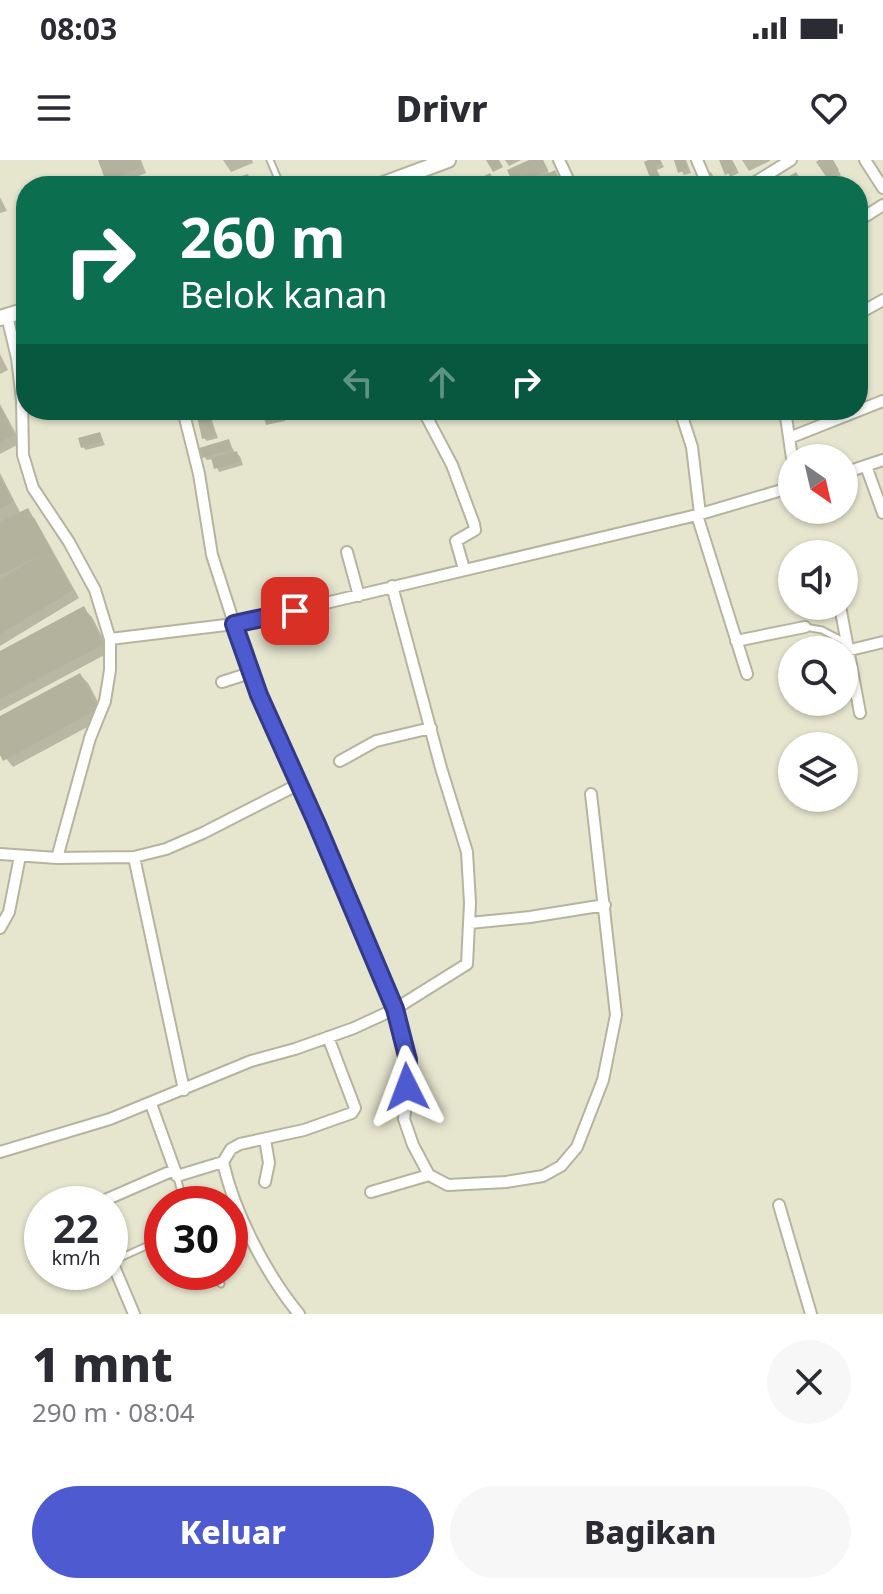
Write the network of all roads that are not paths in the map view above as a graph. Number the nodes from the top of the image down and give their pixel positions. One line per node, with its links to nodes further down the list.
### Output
1 (448, 160): 4 (main road)
2 (791, 160): 5 (street)
3 (865, 160): 6 (street)
4 (405, 176)
5 (765, 176)
6 (883, 188)
7 (4, 317): 8 (street)
8 (16, 355)
9 (22, 420): 30 (street)
10 (186, 420): 27 (street)
11 (428, 420): 24 (street)
12 (683, 420): 22 (street)
13 (786, 420): 15 (street)
14 (835, 420): 15 (street)
15 (789, 438): 16 (street)
16 (790, 444)
17 (883, 460): 18 (street)
18 (866, 466): 19 (street); 21 (street)
19 (858, 469)
20 (778, 491): 22 (street)
21 (883, 513)
22 (698, 515): 24 (street); 31 (street)
23 (347, 552): 26 (street)
24 (464, 569): 25 (street)
25 (392, 586): 26 (street); 39 (street)
26 (359, 596): 27 (street)
27 (234, 624): 30 (street); 34 (street)
28 (805, 627): 29 (lane); 31 (street)
29 (830, 636)
30 (110, 639): 46 (street)
31 (736, 641): 35 (street)
32 (883, 642): 33 (street)
33 (858, 647)
34 (250, 673): 36 (street); 41 (street)
35 (747, 674)
36 (222, 682)
37 (858, 703): 38 (street)
38 (860, 713)
39 (431, 728): 40 (street); 48 (street)
40 (340, 761)
41 (299, 784): 45 (street); 50 (street)
42 (591, 794): 47 (street)
43 (0, 854): 44 (street)
44 (20, 856): 46 (street); 49 (street)
45 (134, 857): 46 (street); 52 (street)
46 (57, 858)
47 (605, 905): 48 (street); 58 (street)
48 (470, 923): 50 (street)
49 (0, 928)
50 (395, 1009): 51 (street); 58 (street)
51 (328, 1037): 52 (street); 54 (street)
52 (184, 1090): 53 (street)
53 (151, 1104): 55 (street); 57 (street)
54 (265, 1139): 56 (street); 59 (street)
55 (0, 1152)
56 (223, 1162): 57 (street); 66 (street)
57 (175, 1173): 60 (lane); 61 (street)
58 (429, 1175): 62 (street)
59 (265, 1182)
60 (179, 1186)
61 (128, 1191)
62 (371, 1192)
63 (779, 1205): 67 (street)
64 (124, 1290): 65 (street)
65 (134, 1314)
66 (299, 1314)
67 (811, 1314)

